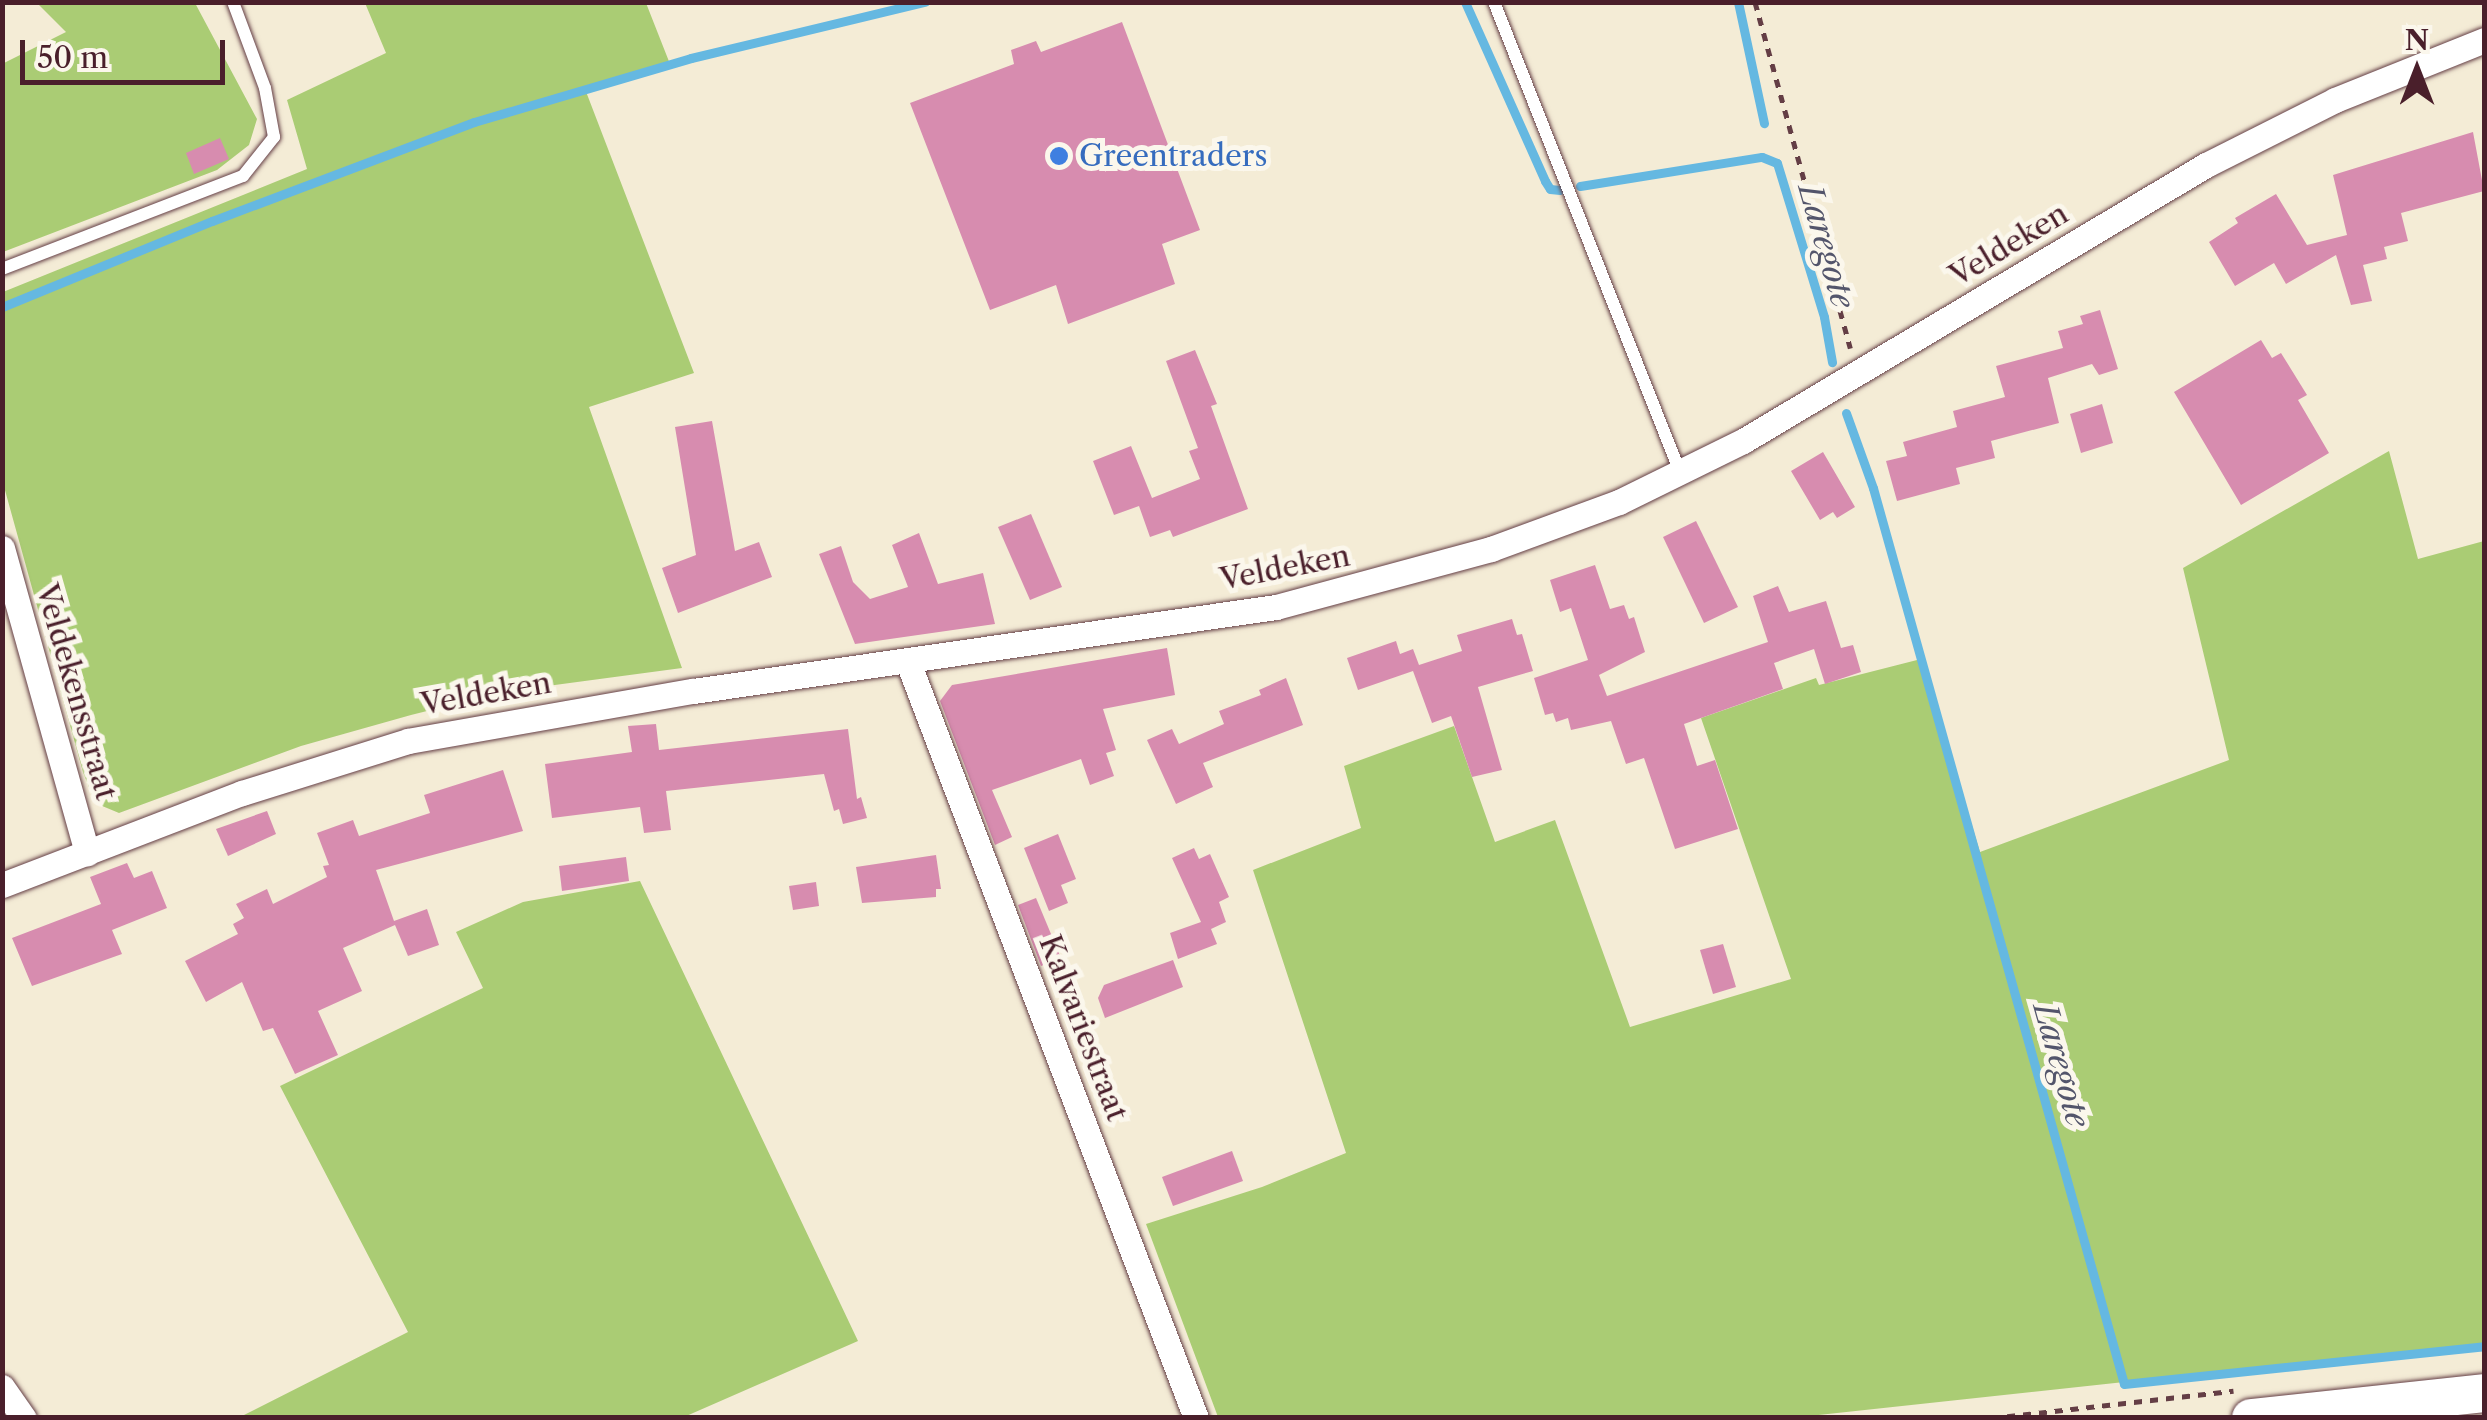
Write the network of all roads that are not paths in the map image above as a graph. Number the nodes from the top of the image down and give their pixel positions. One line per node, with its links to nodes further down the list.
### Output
1 (233, 2): 4 (lane)
2 (1494, 2): 5 (lane)
3 (2484, 40): 5 (street, Veldeken)
4 (2, 269)
5 (1680, 472): 7 (street, Veldeken)
6 (2, 548): 8 (street, Veldekensstraat)
7 (908, 662): 8 (street, Veldeken); 13 (street, Kalvariestraat)
8 (88, 853): 9 (street, Veldeken)
9 (2, 885)
10 (2, 1387): 12 (street)
11 (2484, 1393): 14 (main road)
12 (24, 1418)
13 (1196, 1418)
14 (2251, 1418)

